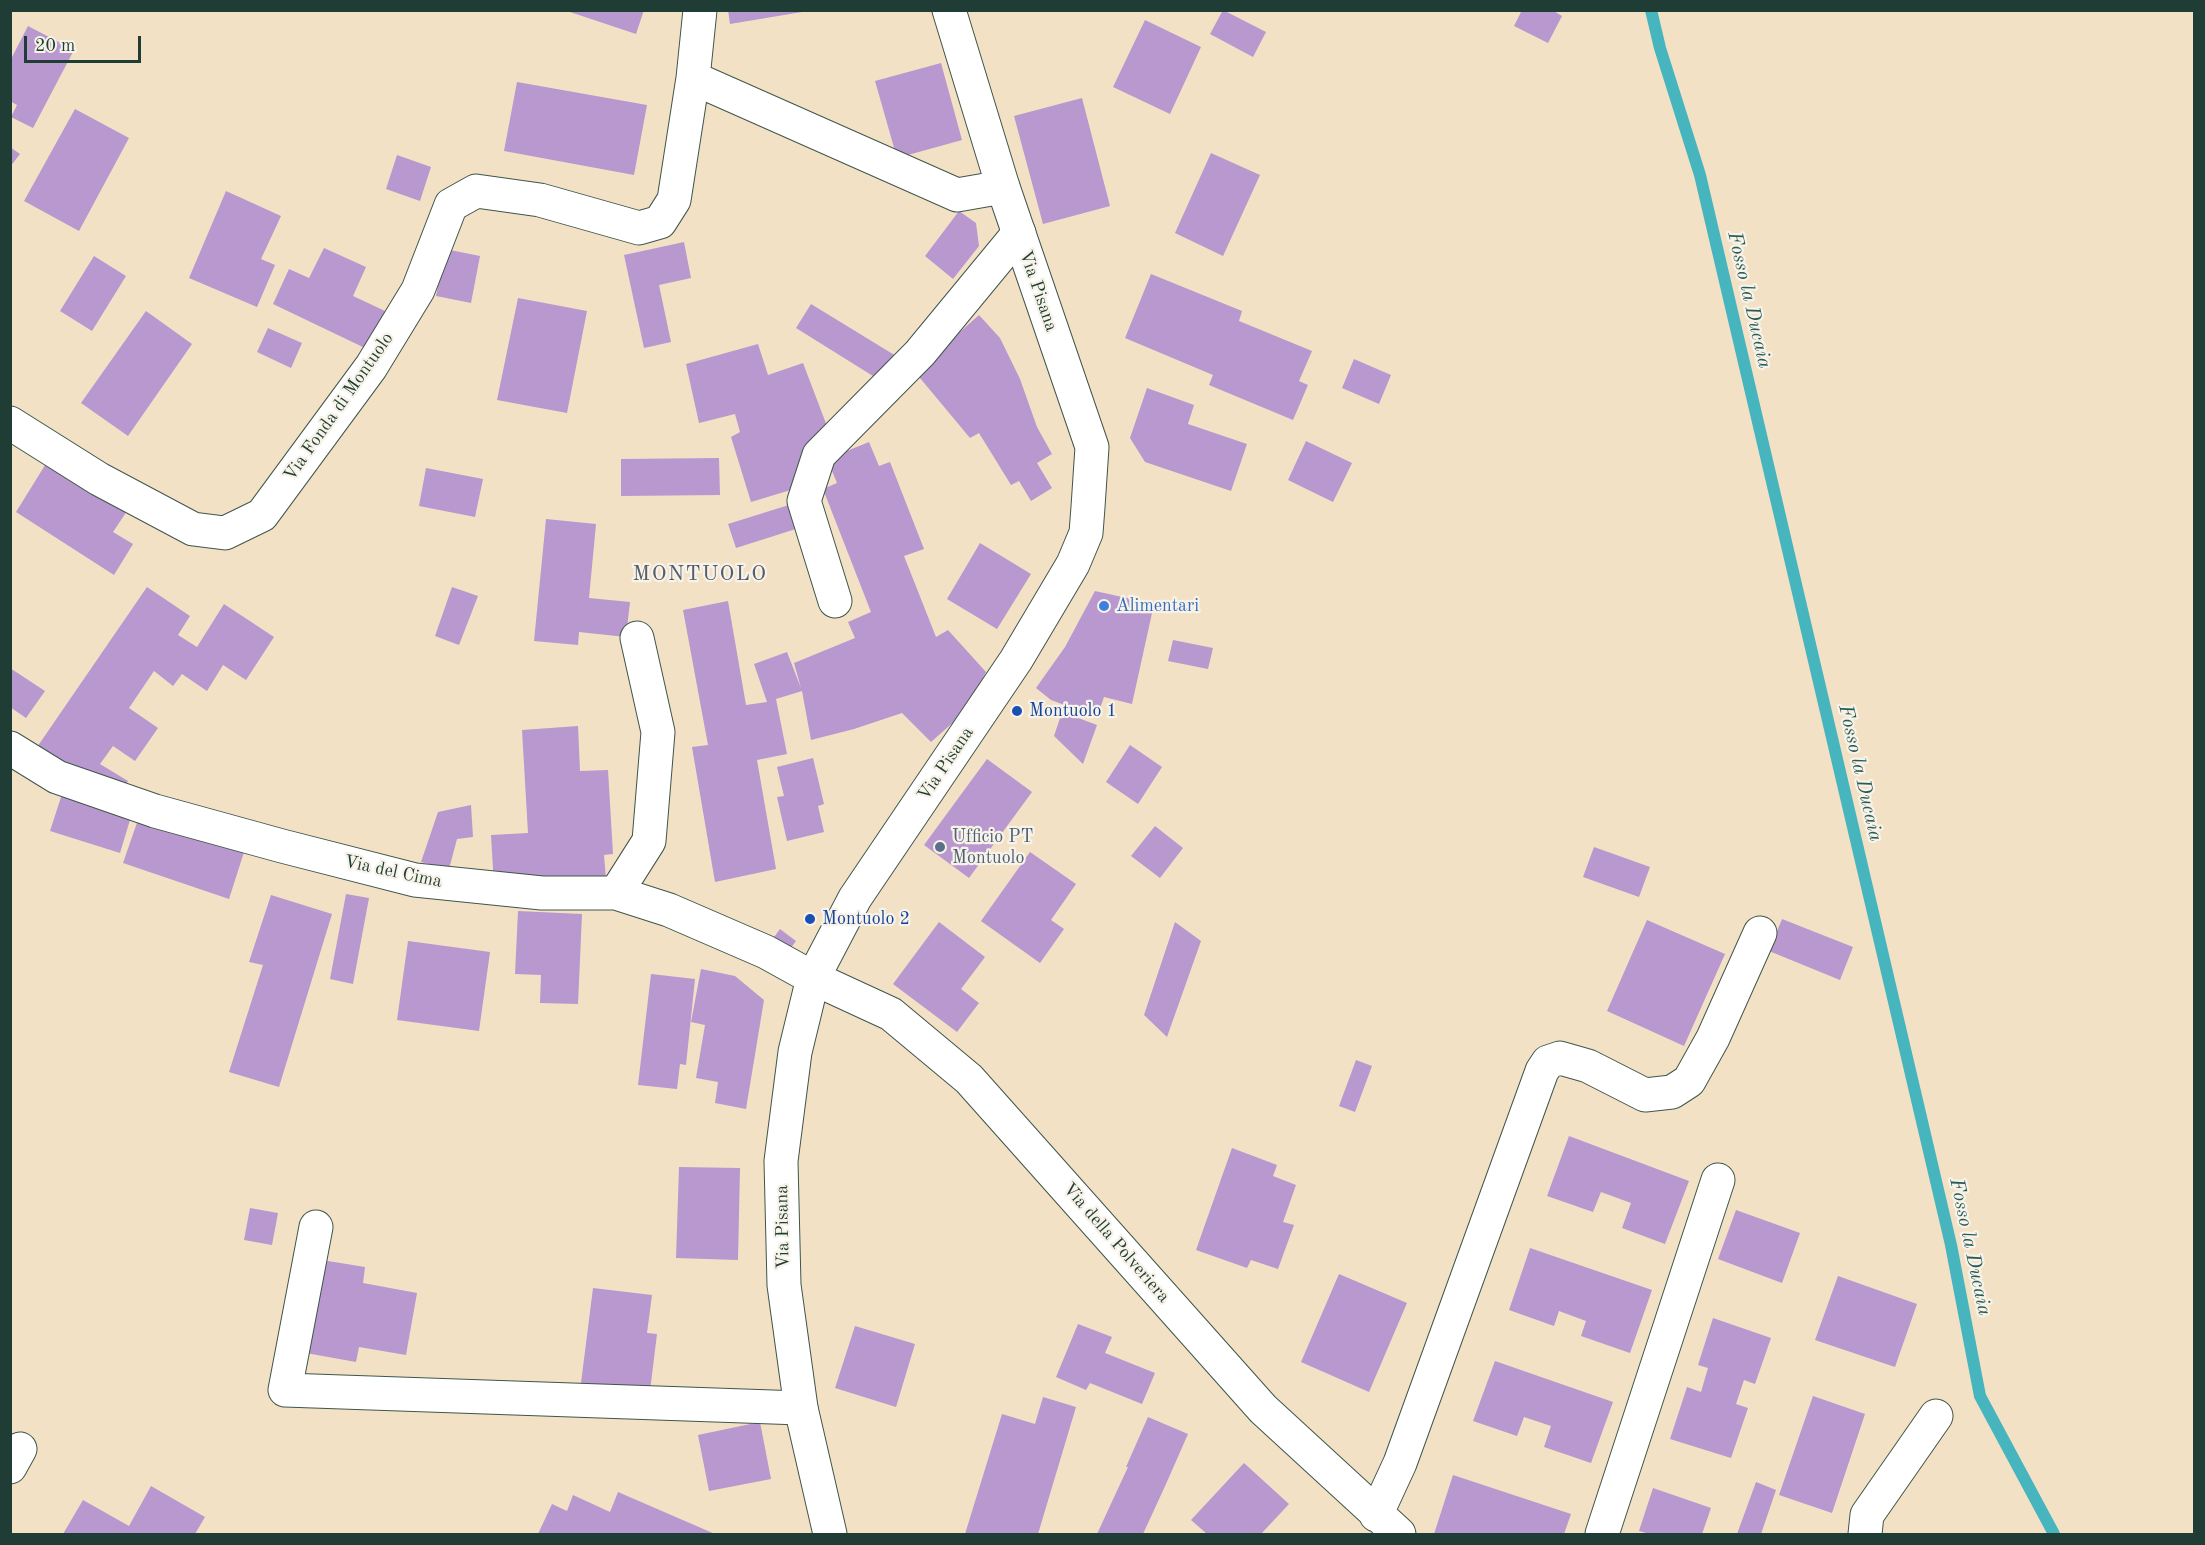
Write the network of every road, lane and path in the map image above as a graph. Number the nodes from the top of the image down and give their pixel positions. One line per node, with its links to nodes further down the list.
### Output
1 (700, 10): 3 (street, Via Fonda di Montuolo)
2 (949, 10): 4 (street, Via Pisana)
3 (693, 78): 4 (street); 6 (street, Via Fonda di Montuolo)
4 (1003, 187): 5 (street, Via Pisana)
5 (1019, 233): 7 (street); 12 (street, Via Pisana)
6 (10, 423)
7 (835, 602)
8 (637, 638): 10 (street)
9 (10, 748): 10 (street, Via del Cima)
10 (616, 893): 12 (street, Via del Cima)
11 (1760, 933): 17 (street)
12 (813, 978): 15 (street, Via Pisana); 17 (street, Via della Polveriera)
13 (1719, 1180): 19 (street)
14 (316, 1227): 15 (street)
15 (801, 1408): 18 (street, Via Pisana)
16 (1936, 1416): 20 (street)
17 (1387, 1525)
18 (830, 1534)
19 (1602, 1534)
20 (1865, 1534)

